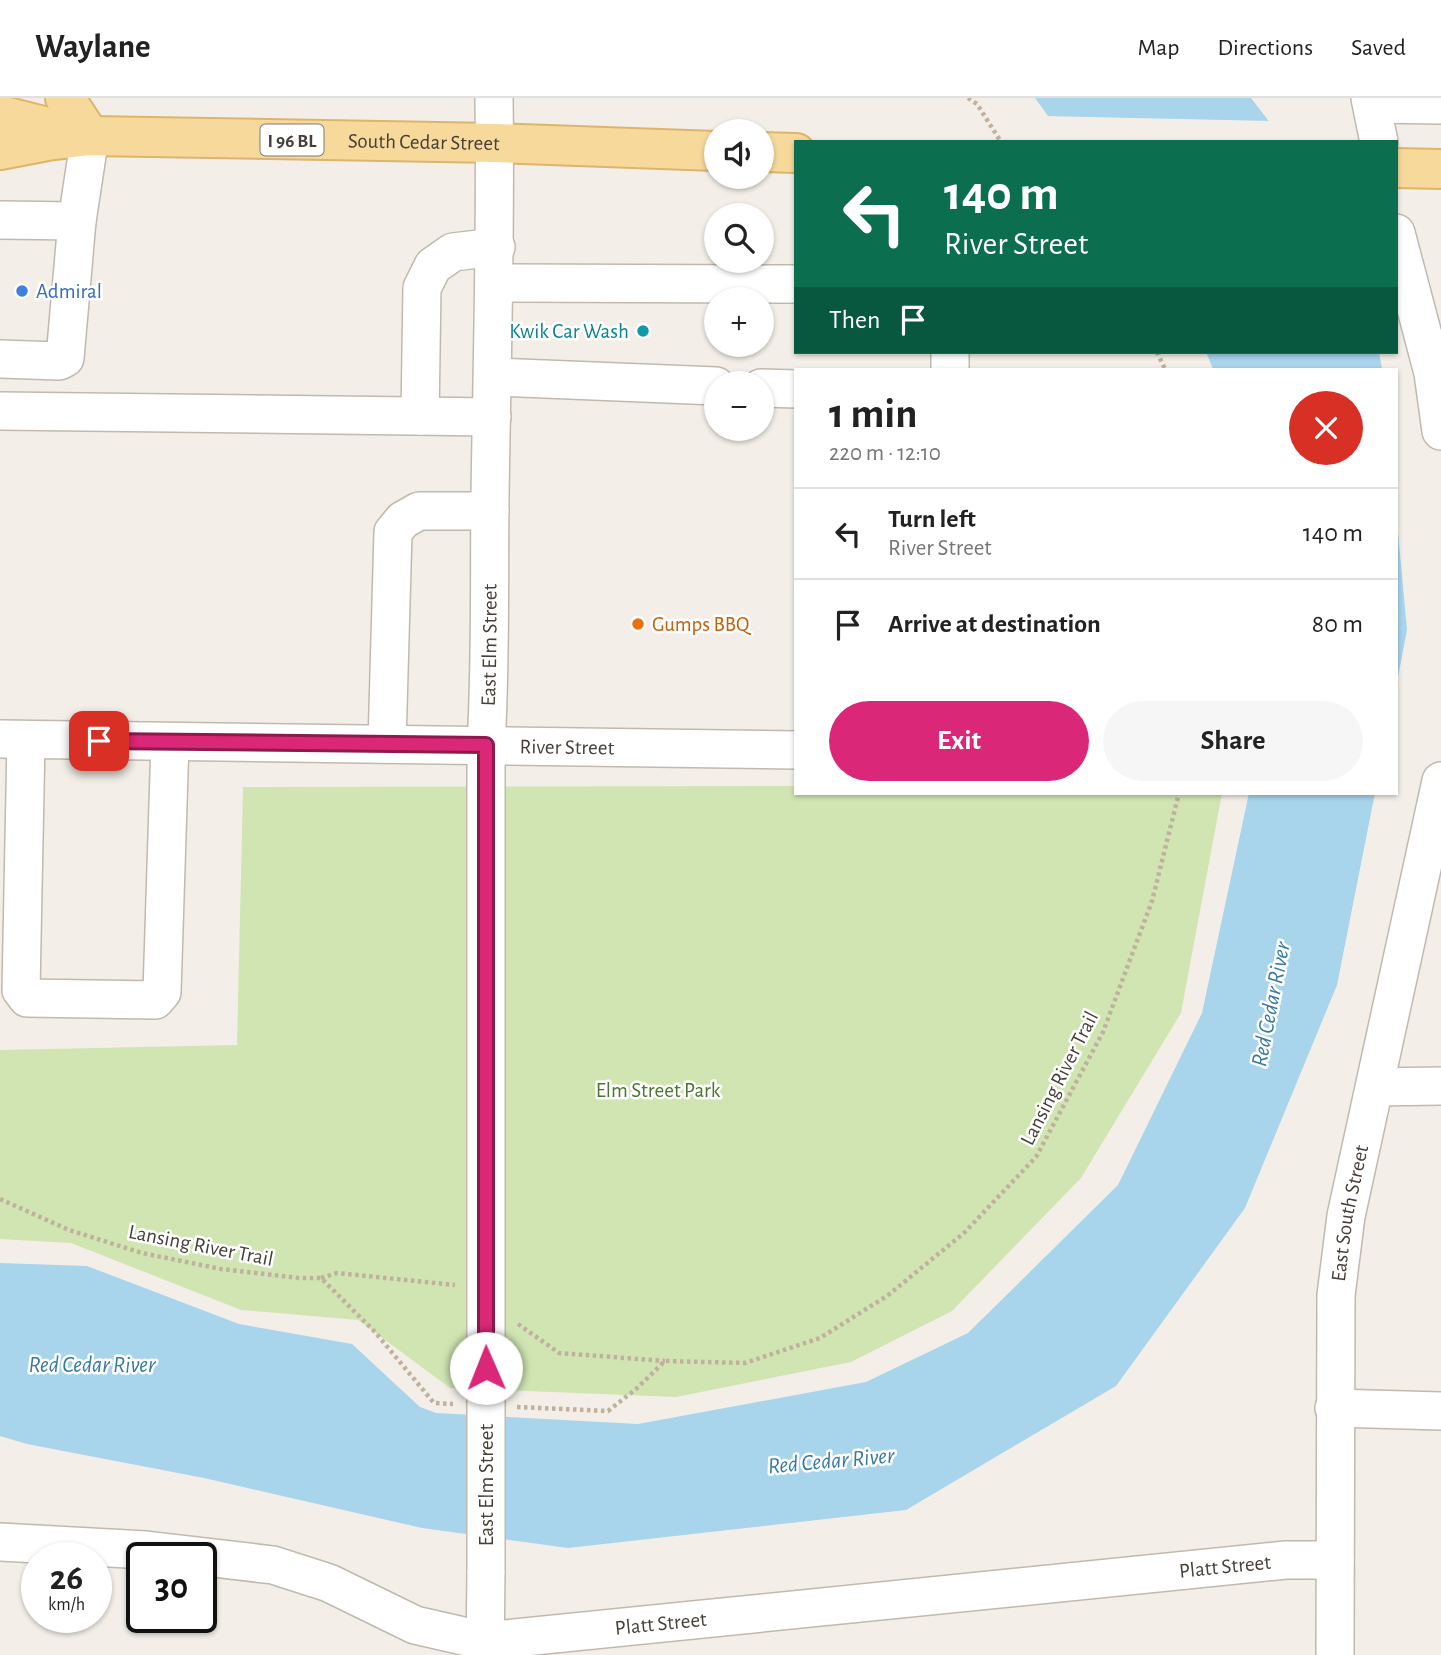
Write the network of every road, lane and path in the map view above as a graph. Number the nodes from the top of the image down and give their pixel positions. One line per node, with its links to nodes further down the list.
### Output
1 (65, 98): 7 (main road)
2 (494, 98): 10 (street, East Elm Street)
3 (968, 98): 8 (path)
4 (1371, 101): 5 (street); 9 (street)
5 (1441, 105)
6 (0, 115): 7 (main road, South Cedar Street / I 96 BL)
7 (90, 136): 10 (main road, South Cedar Street / I 96 BL); 11 (main road, South Cedar Street / I 96 BL); 18 (street)
8 (1000, 140)
9 (1379, 140)
10 (495, 143): 12 (main road, South Cedar Street / I 96 BL); 20 (street, East Elm Street)
11 (0, 150)
12 (704, 151)
13 (774, 152): 14 (main road)
14 (794, 153)
15 (1398, 168): 16 (main road)
16 (1441, 169)
17 (0, 220): 18 (street)
18 (77, 221): 23 (street)
19 (1398, 241): 31 (street)
20 (496, 247): 21 (street, East Elm Street); 29 (street)
21 (495, 283): 22 (street); 24 (street, East Elm Street)
22 (794, 284)
23 (0, 359)
24 (493, 377): 25 (street); 30 (street, East Elm Street)
25 (704, 386)
26 (774, 388): 27 (street)
27 (794, 389)
28 (0, 411): 29 (street)
29 (420, 416): 30 (street)
30 (492, 417): 32 (street, East Elm Street)
31 (1441, 431)
32 (490, 511): 35 (street); 36 (street, East Elm Street)
33 (13, 740): 34 (street, River Street); 34 (street)
34 (170, 742): 35 (street, River Street)
35 (387, 744): 36 (street, River Street)
36 (486, 745): 37 (street, River Street); 53 (street, East Elm Street, bridge)
37 (794, 750)
38 (1441, 780): 41 (street, East South Street)
39 (1179, 795): 47 (path, Lansing River Trail)
40 (1441, 1086): 41 (street)
41 (1375, 1087): 49 (street, East South Street)
42 (0, 1199): 43 (path, Lansing River Trail)
43 (321, 1278): 44 (path, Lansing River Trail); 46 (path)
44 (464, 1286)
45 (511, 1318): 47 (path, Lansing River Trail)
46 (375, 1332)
47 (665, 1361): 48 (path)
48 (636, 1389)
49 (1334, 1408): 50 (street); 52 (street, East South Street)
50 (1441, 1411)
51 (0, 1542): 53 (street, Platt Street)
52 (1335, 1560): 53 (street, Platt Street); 54 (street, East South Street)
53 (485, 1648)
54 (1335, 1655)

